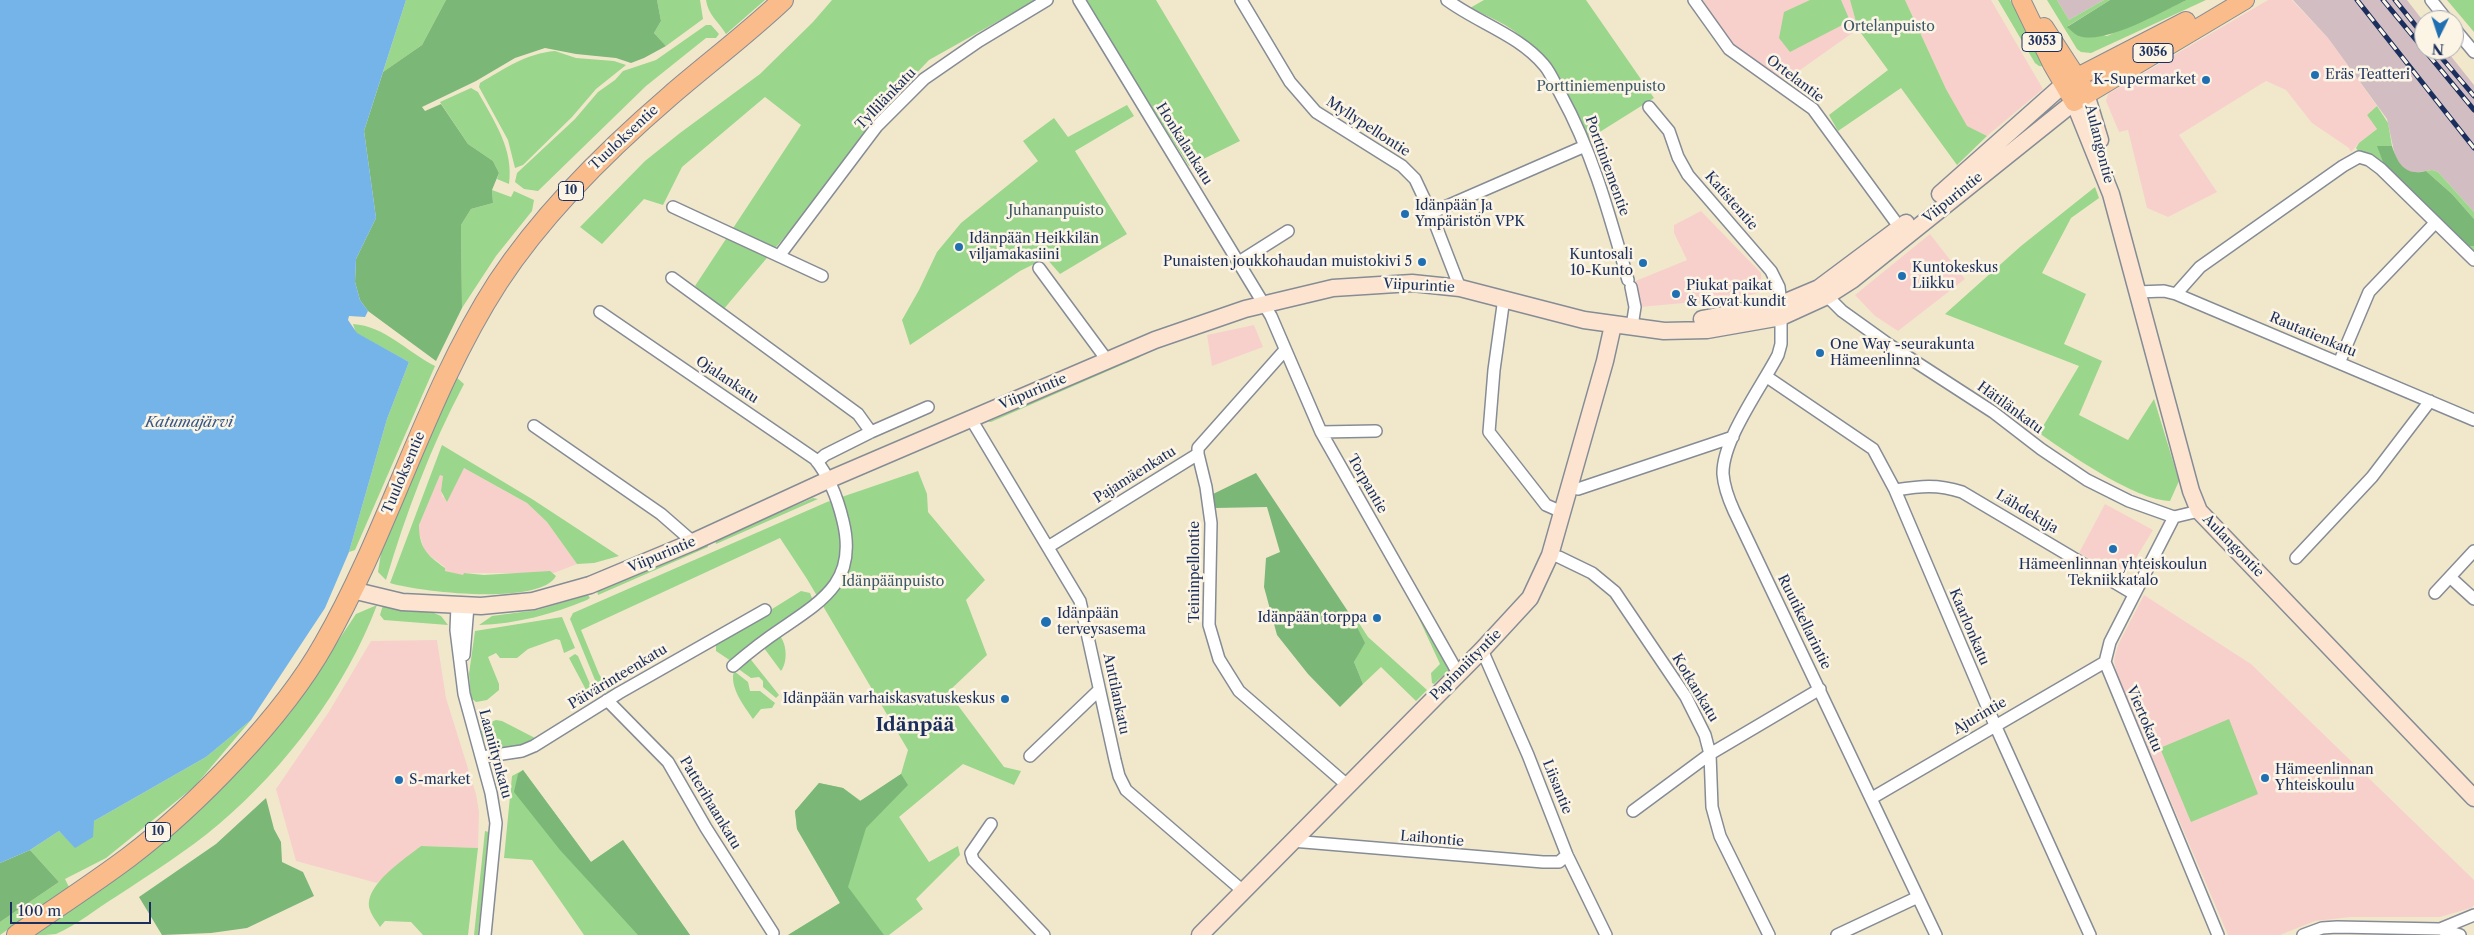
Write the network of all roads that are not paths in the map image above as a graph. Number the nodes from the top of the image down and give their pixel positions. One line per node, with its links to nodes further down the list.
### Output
1 (783, 0): 65 (highway, Tuuloksentie / 10)
2 (1048, 0): 22 (street, Tyllilänkatu)
3 (1079, 0): 24 (street, Honkalankatu)
4 (1241, 0): 18 (street, Myllypellontie)
5 (1447, 0): 16 (street, Porttiniementie)
6 (1694, 0): 21 (street, Ortelantie)
7 (2023, 0): 13 (main road, 3053)
8 (2431, 0): 10 (street)
9 (2235, 2): 13 (main road, Viipurintie / 3056); 14 (main road, Viipurintie / 3056)
10 (2439, 10)
11 (2464, 40): 12 (street)
12 (2474, 52)
13 (2071, 80): 14 (main road); 21 (main road, Viipurintie / 3056)
14 (2080, 98): 21 (main road, Viipurintie / 3056); 30 (main road, Aulangontie)
15 (1649, 107): 34 (street, Katistentie)
16 (1585, 146): 18 (street); 37 (street, Porttiniementie)
17 (673, 207): 22 (street)
18 (1431, 213): 28 (street, Myllypellontie)
19 (2435, 223): 23 (street); 31 (street); 40 (street)
20 (1288, 231): 24 (street)
21 (1904, 232): 29 (main road, Viipurintie / 3056)
22 (780, 256): 26 (street)
23 (2474, 260)
24 (1239, 262): 33 (street, Honkalankatu)
25 (1040, 268): 39 (street)
26 (822, 276)
27 (672, 278): 48 (street)
28 (1460, 288): 32 (main road, Viipurintie / 3056); 33 (main road, Viipurintie / 3056)
29 (1823, 292): 34 (main road, Viipurintie / 3056); 58 (street, Hätilänkatu)
30 (2137, 292): 31 (street, Rautatienkatu); 56 (main road, Aulangontie)
31 (2176, 294): 40 (street, Rautatienkatu)
32 (1504, 298): 36 (main road, Viipurintie / 3056); 57 (street)
33 (1263, 303): 38 (street, Torpantie); 39 (main road, Viipurintie / 3056)
34 (1781, 310): 37 (main road, Viipurintie / 3056); 41 (street, Ruutikellarintie)
35 (600, 312): 52 (street, Ojalankatu)
36 (1613, 324): 37 (main road, Viipurintie / 3056); 54 (main road, Papinniityntie)
37 (1636, 326)
38 (1285, 350): 49 (street, Torpantie); 51 (street, Pajamäenkatu)
39 (1107, 360): 44 (main road, Viipurintie / 3056)
40 (2339, 363): 42 (street, Rautatienkatu)
41 (1767, 377): 50 (street, Ruutikellarintie); 55 (street, Kaarlonkatu)
42 (2430, 401): 45 (street, Rautatienkatu); 63 (street)
43 (928, 407): 48 (street)
44 (971, 419): 53 (main road, Viipurintie / 3056); 60 (street, Anttilankatu)
45 (2473, 419)
46 (534, 426): 59 (street)
47 (1376, 431): 49 (street)
48 (871, 432): 52 (street)
49 (1321, 432): 76 (street, Torpantie)
50 (1733, 437): 54 (street); 77 (street, Ruutikellarintie)
51 (1198, 454): 60 (street, Pajamäenkatu); 84 (street, Teininpellontie)
52 (817, 462): 53 (street, Ojalankatu)
53 (828, 480): 59 (main road, Viipurintie / 3056); 75 (street, Ojalankatu)
54 (1570, 486): 57 (main road, Papinniityntie)
55 (1895, 490): 66 (street, Lähdekuja); 80 (street, Kaarlonkatu)
56 (2199, 511): 58 (street); 86 (main road, Aulangontie)
57 (1562, 512): 62 (main road, Papinniityntie)
58 (2174, 517): 66 (street)
59 (694, 542): 70 (main road, Viipurintie / 3056)
60 (1048, 547): 78 (street, Anttilankatu)
61 (2474, 552): 64 (street)
62 (1550, 555): 73 (main road, Papinniityntie); 81 (street, Kotkankatu)
63 (2296, 558)
64 (2451, 578): 67 (street); 69 (street)
65 (354, 585): 68 (main road, Viipurintie / 3056); 70 (main road, Viipurintie / 3056); 72 (highway, Tuuloksentie / 10)
66 (2134, 594): 74 (street)
67 (2436, 594)
68 (376, 596): 70 (main road, Viipurintie / 3056); 72 (main road)
69 (2474, 599)
70 (457, 606): 82 (street, Laaniitynkatu)
71 (765, 610): 79 (street, Päivärinteenkatu)
72 (337, 618): 96 (highway, Tuuloksentie / 10)
73 (1482, 650): 76 (main road, Papinniityntie); 90 (street, Liisantie)
74 (2105, 662): 80 (street, Ajurintie); 105 (street, Viertokatu)
75 (732, 666)
76 (1458, 673): 84 (main road, Papinniityntie)
77 (1820, 689): 81 (street); 85 (street, Ruutikellarintie)
78 (1099, 690): 83 (street); 91 (street, Anttilankatu)
79 (606, 700): 82 (street, Päivärinteenkatu); 95 (street, Patterihaankatu)
80 (1994, 725): 85 (street, Ajurintie); 104 (street, Kaarlonkatu)
81 (1710, 754): 87 (street); 101 (street, Kotkankatu)
82 (482, 756): 97 (street, Laaniitynkatu)
83 (1030, 756)
84 (1346, 785): 89 (main road, Papinniityntie)
85 (1872, 798): 92 (street, Ruutikellarintie)
86 (2474, 798)
87 (1633, 811)
88 (991, 824): 98 (street)
89 (1292, 841): 90 (street, Laihontie); 91 (main road, Papinniityntie)
90 (1567, 855): 100 (street, Liisantie)
91 (1243, 891): 99 (main road, Papinniityntie)
92 (1918, 897): 102 (street); 103 (street, Ruutikellarintie)
93 (2474, 915): 94 (street)
94 (2440, 929): 106 (street); 107 (street)
95 (774, 933)
96 (17, 935)
97 (485, 935)
98 (1044, 935)
99 (1200, 935)
100 (1606, 935)
101 (1769, 935)
102 (1836, 935)
103 (1936, 935)
104 (2090, 935)
105 (2218, 935)
106 (2303, 935)
107 (2460, 935)

